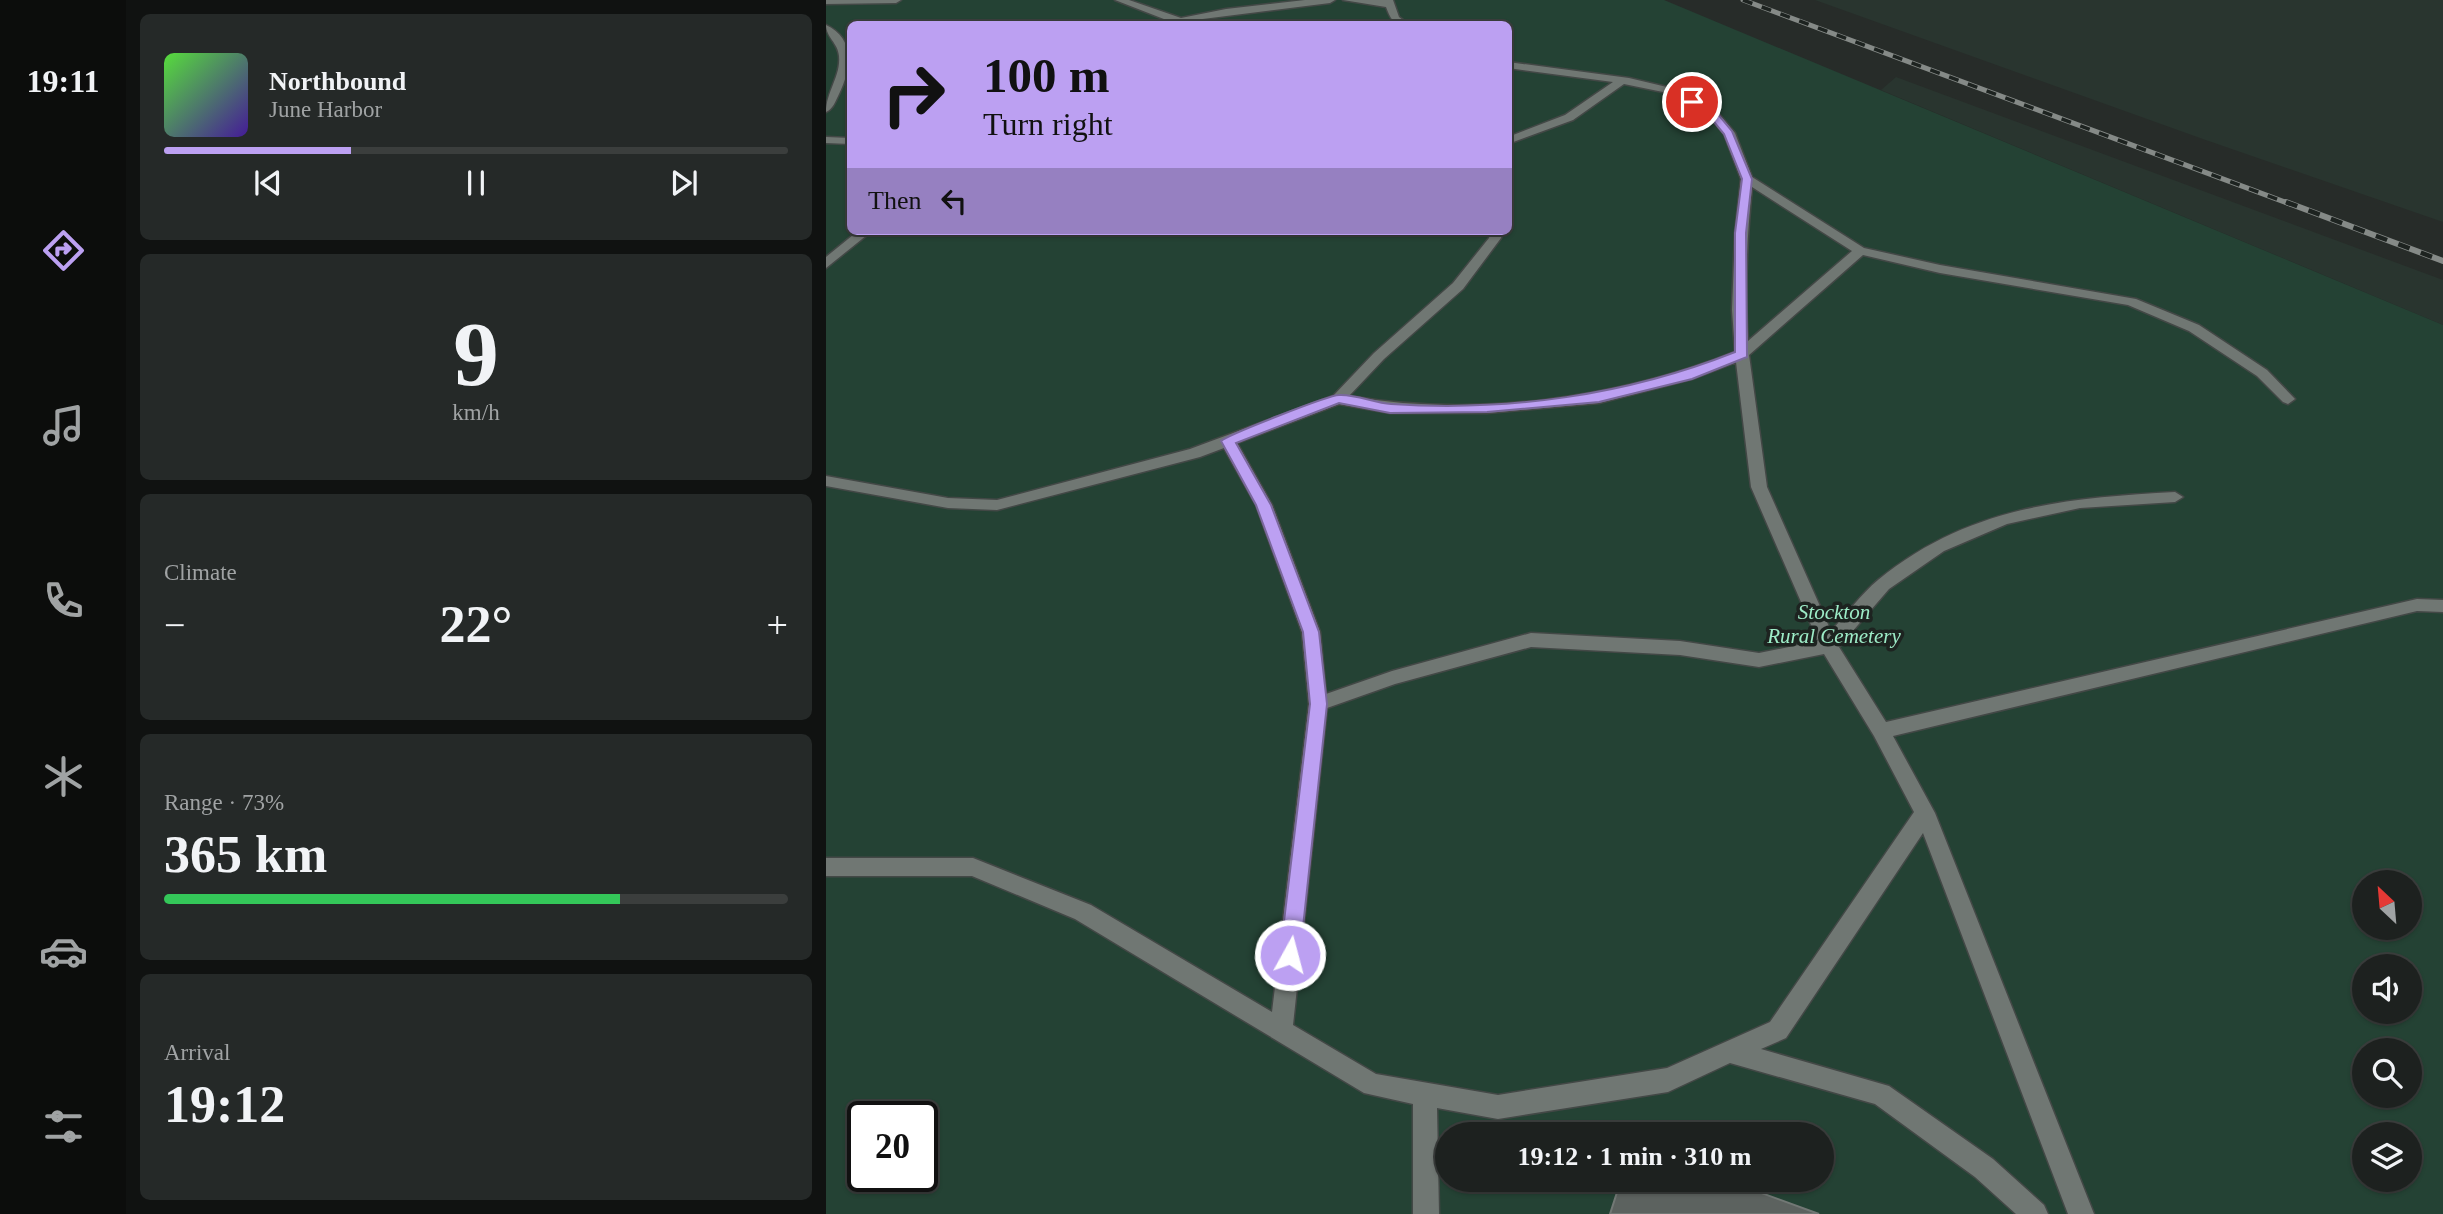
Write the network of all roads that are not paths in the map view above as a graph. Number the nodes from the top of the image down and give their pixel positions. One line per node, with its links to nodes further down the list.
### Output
1 (896, 0): 5 (lane)
2 (1120, 0): 7 (lane)
3 (1329, 0): 7 (lane)
4 (1348, 0): 6 (lane)
5 (826, 1)
6 (1389, 3): 8 (lane)
7 (1179, 21)
8 (1398, 21)
9 (826, 28): 12 (lane)
10 (1512, 66): 11 (lane)
11 (1622, 80): 14 (lane); 16 (lane)
12 (826, 109)
13 (826, 140): 15 (lane)
14 (1512, 140)
15 (847, 141)
16 (1747, 179): 19 (lane); 21 (lane)
17 (861, 235): 20 (lane)
18 (1496, 235): 22 (lane)
19 (1860, 251): 21 (lane); 23 (lane)
20 (826, 264)
21 (1742, 354): 22 (lane); 28 (lane)
22 (1338, 399): 24 (lane)
23 (2288, 399)
24 (1228, 441): 25 (lane); 29 (lane)
25 (826, 481)
26 (2175, 497): 28 (lane)
27 (2443, 606): 30 (lane)
28 (1829, 646): 29 (lane); 30 (lane)
29 (1318, 704): 33 (lane)
30 (1881, 731): 31 (lane)
31 (1925, 813): 34 (lane); 38 (lane)
32 (826, 867): 33 (lane)
33 (1281, 1031): 35 (lane)
34 (1730, 1052): 35 (lane); 37 (lane)
35 (1424, 1095): 36 (lane)
36 (1426, 1214)
37 (2035, 1214)
38 (2081, 1214)

